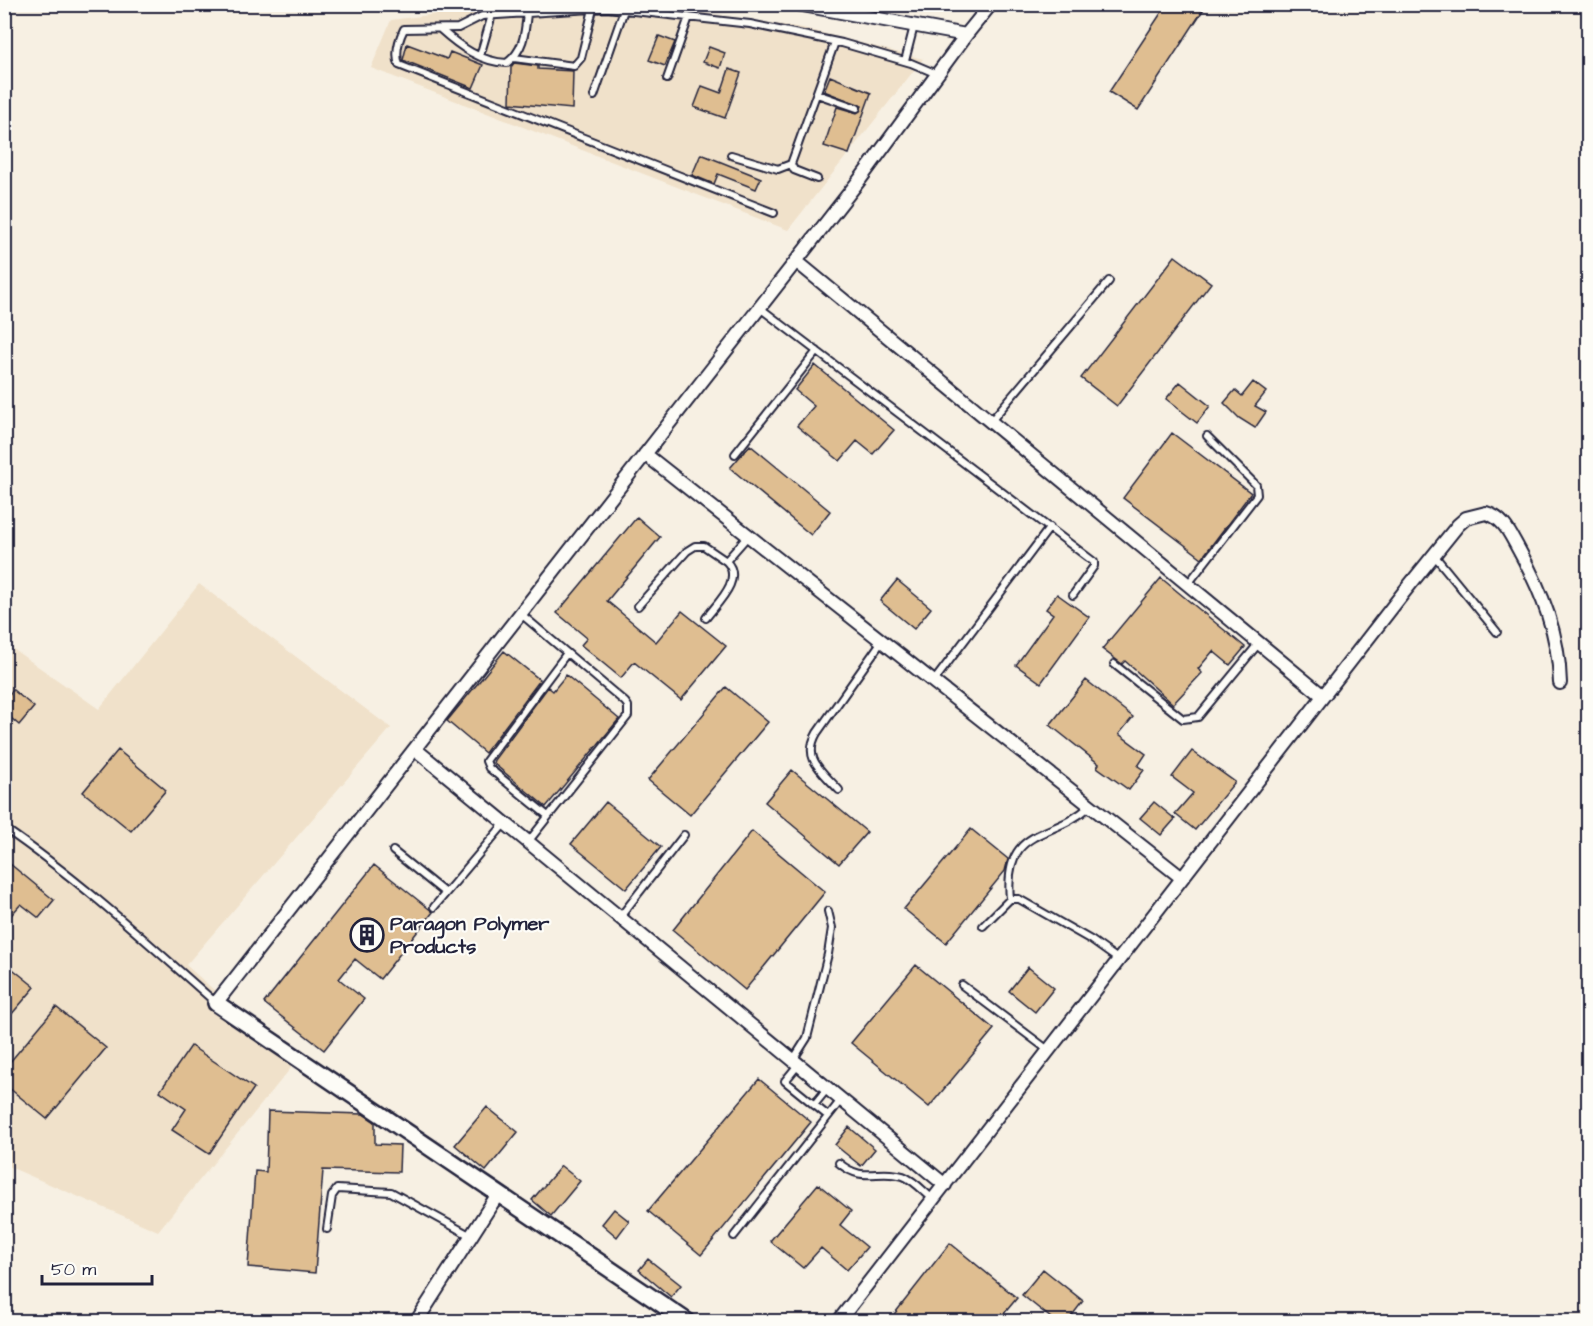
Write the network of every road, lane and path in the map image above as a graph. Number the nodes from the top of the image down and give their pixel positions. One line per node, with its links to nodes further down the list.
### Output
1 (797, 4): 8 (street)
2 (991, 4): 10 (street)
3 (593, 9): 4 (lane); 5 (lane); 13 (lane)
4 (624, 10): 7 (lane); 18 (lane)
5 (527, 13): 6 (lane); 13 (lane)
6 (492, 15): 9 (lane); 12 (lane)
7 (689, 17): 11 (lane); 16 (lane)
8 (914, 26): 10 (street); 14 (lane)
9 (440, 30): 12 (lane); 23 (lane)
10 (966, 35): 15 (street)
11 (835, 42): 14 (lane); 17 (lane)
12 (480, 56): 13 (lane)
13 (513, 58)
14 (905, 61): 15 (lane)
15 (937, 74): 24 (street)
16 (667, 79)
17 (817, 94): 19 (lane); 21 (lane)
18 (594, 96)
19 (857, 108)
20 (731, 155): 21 (lane)
21 (791, 164): 22 (lane)
22 (817, 179)
23 (774, 213)
24 (796, 261): 26 (street); 28 (street)
25 (1109, 281): 28 (lane)
26 (760, 308): 27 (lane); 31 (street)
27 (817, 351): 30 (lane); 32 (lane)
28 (990, 421): 36 (street)
29 (1207, 436): 36 (lane)
30 (735, 453)
31 (645, 454): 33 (street); 39 (street)
32 (1050, 527): 37 (lane); 46 (lane)
33 (749, 536): 35 (lane); 42 (street)
34 (1434, 554): 41 (lane); 47 (street); 48 (street)
35 (726, 561): 38 (lane); 40 (lane)
36 (1188, 585): 43 (street)
37 (1072, 595)
38 (638, 606)
39 (521, 614): 44 (lane); 49 (street)
40 (706, 618)
41 (1497, 632)
42 (882, 641): 46 (street); 50 (lane)
43 (1259, 643): 45 (lane); 48 (street)
44 (567, 653): 52 (lane); 52 (lane)
45 (1114, 664)
46 (933, 682): 51 (street)
47 (1560, 683)
48 (1323, 696): 58 (street)
49 (415, 749): 53 (street); 67 (street)
50 (838, 790)
51 (1090, 806): 58 (street); 60 (lane)
52 (549, 816): 56 (lane)
53 (505, 823): 56 (street); 59 (lane)
54 (4, 828): 67 (lane)
55 (684, 835): 63 (lane)
56 (528, 842): 63 (street)
57 (393, 851): 59 (lane)
58 (1182, 878): 65 (street)
59 (445, 893): 61 (lane)
60 (1010, 899): 64 (lane); 65 (lane)
61 (434, 907)
62 (828, 911): 69 (lane)
63 (620, 917): 69 (street)
64 (983, 926)
65 (1119, 960): 68 (street)
66 (963, 985): 68 (lane)
67 (216, 1003): 76 (street)
68 (1048, 1051): 75 (street)
69 (796, 1062): 70 (street); 72 (lane)
70 (828, 1088): 71 (street); 72 (lane)
71 (841, 1099): 73 (lane); 75 (street)
72 (814, 1105): 73 (lane)
73 (828, 1116): 80 (lane)
74 (839, 1163): 77 (lane)
75 (945, 1185): 77 (street)
76 (498, 1194): 79 (street); 82 (street)
77 (933, 1199): 83 (street)
78 (327, 1229): 79 (lane)
79 (471, 1236): 81 (street)
80 (734, 1236)
81 (416, 1322)
82 (688, 1322)
83 (838, 1322)

